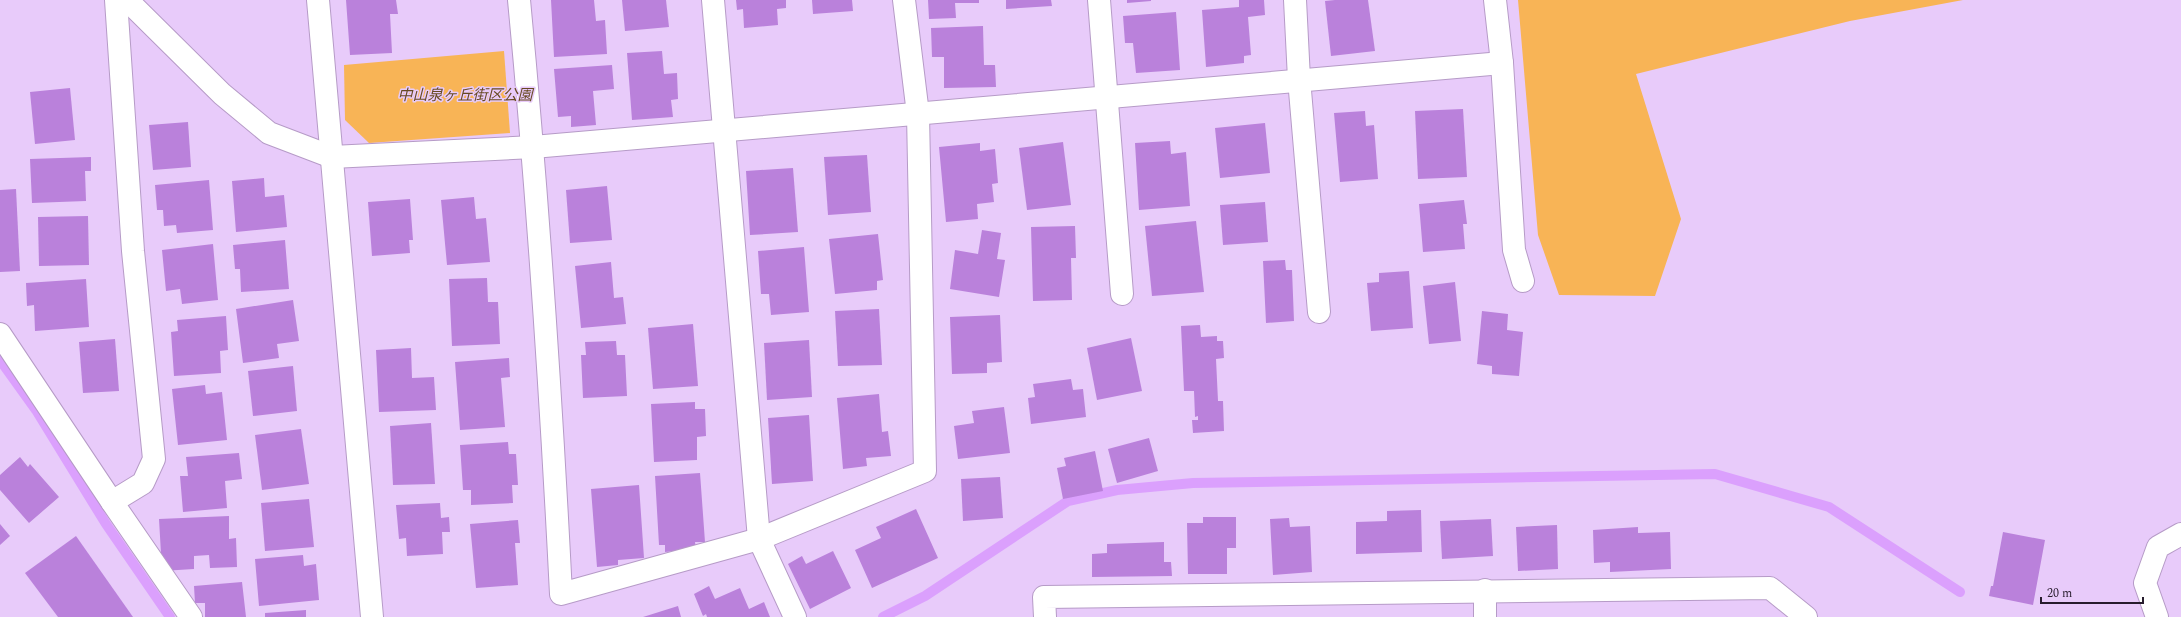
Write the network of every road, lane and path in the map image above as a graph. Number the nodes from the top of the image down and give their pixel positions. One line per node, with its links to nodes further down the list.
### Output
1 (116, 0): 21 (street)
2 (127, 0): 16 (street)
3 (318, 0): 16 (street)
4 (519, 0): 15 (street)
5 (714, 0): 14 (street)
6 (904, 0): 13 (street)
7 (1100, 0): 12 (street)
8 (1295, 0): 11 (street)
9 (1495, 0): 10 (street)
10 (1502, 63): 11 (street); 17 (street)
11 (1299, 79): 12 (street); 19 (street)
12 (1106, 97): 13 (street); 18 (street)
13 (918, 114): 14 (street); 23 (street)
14 (724, 131): 15 (street); 23 (street)
15 (533, 147): 16 (street); 23 (street)
16 (332, 158): 26 (street)
17 (1523, 281)
18 (1122, 294)
19 (1319, 312)
20 (0, 334): 21 (street)
21 (112, 502): 25 (street)
22 (2181, 534): 31 (street)
23 (759, 539): 27 (street)
24 (1485, 590): 28 (street); 29 (street); 30 (street)
25 (192, 617)
26 (372, 617)
27 (795, 617)
28 (1045, 617)
29 (1485, 617)
30 (1806, 617)
31 (2157, 617)

